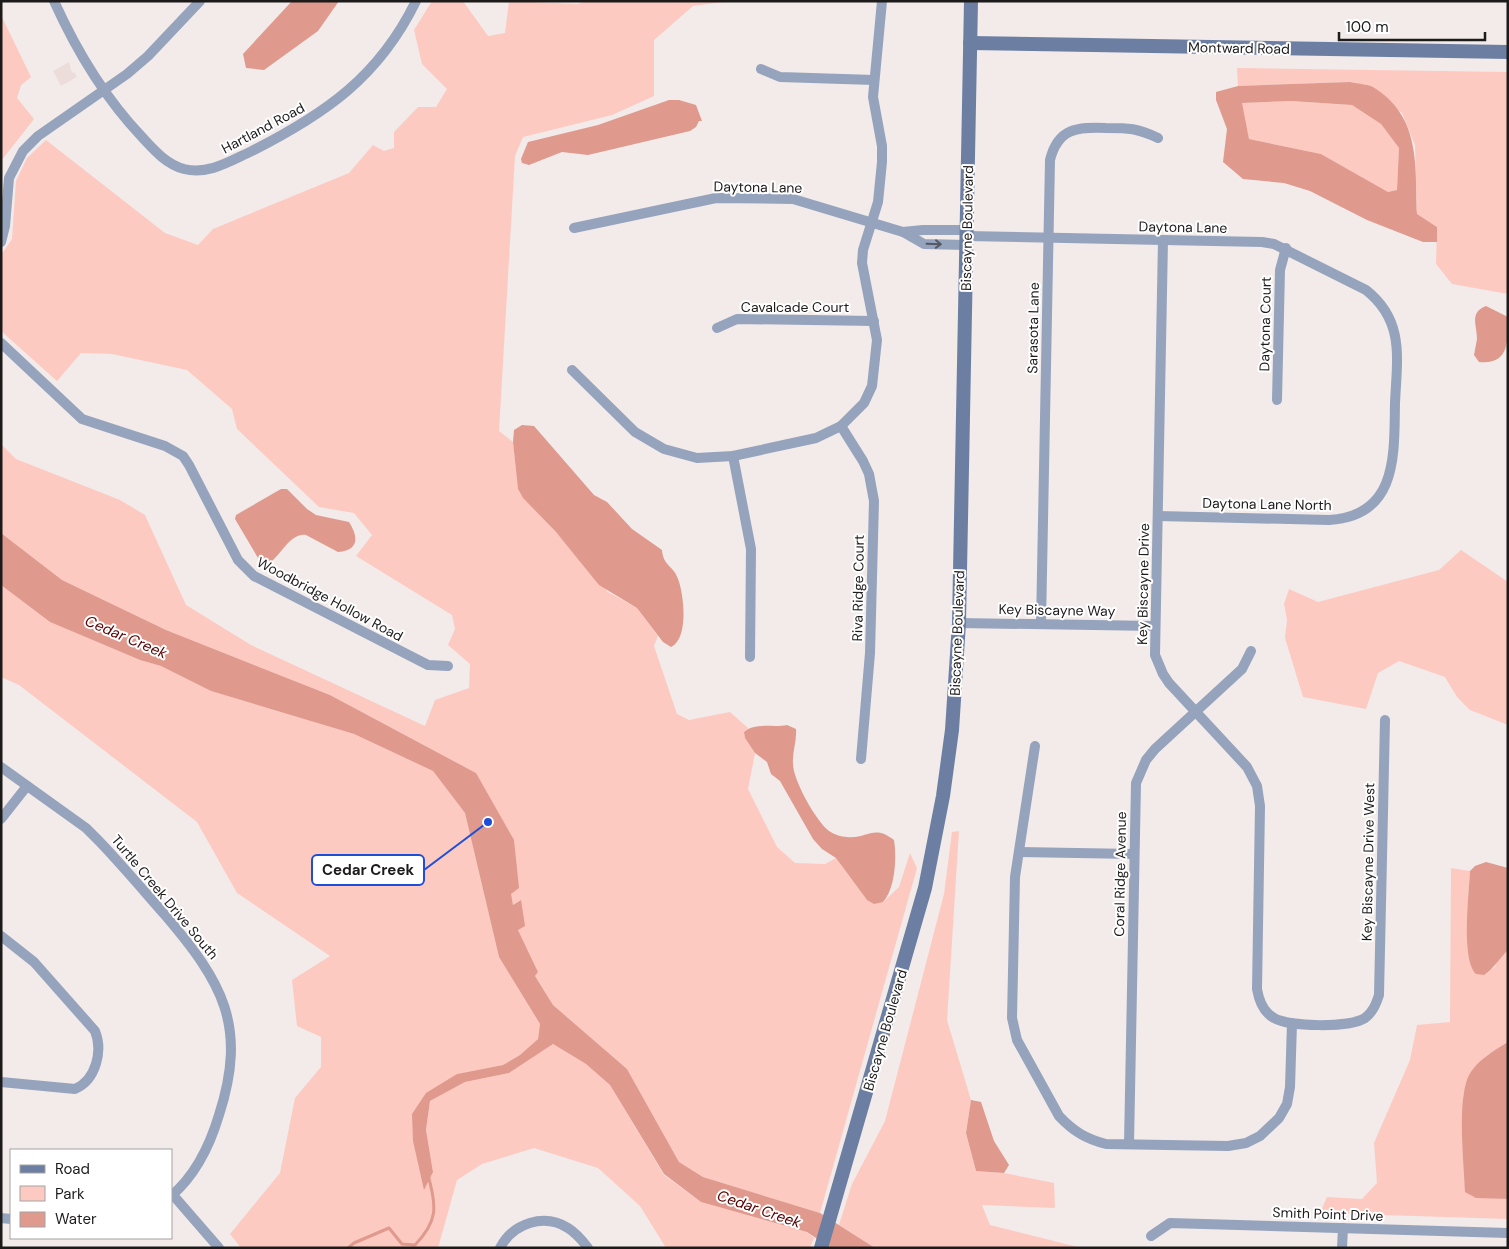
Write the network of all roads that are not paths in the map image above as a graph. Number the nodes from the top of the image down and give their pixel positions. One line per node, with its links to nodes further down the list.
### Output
1 (54, 1): 10 (street, Hartland Road)
2 (200, 1): 10 (street)
3 (416, 1): 10 (street, Hartland Road)
4 (882, 1): 9 (street)
5 (971, 1): 6 (street, Biscayne Boulevard)
6 (970, 43): 7 (street, Montward Road); 15 (street, Biscayne Boulevard)
7 (1508, 52)
8 (761, 68): 9 (street)
9 (874, 80): 12 (street)
10 (103, 91): 18 (street)
11 (1158, 138): 16 (street, Sarasota Lane)
12 (872, 224): 13 (street, Daytona Lane); 14 (street, Daytona Lane); 20 (street)
13 (574, 228)
14 (904, 232): 15 (street); 15 (street, Daytona Lane, one-way to 15)
15 (967, 237): 16 (street, Daytona Lane); 29 (street, Biscayne Boulevard)
16 (1048, 238): 17 (street, Daytona Lane); 30 (street, Sarasota Lane)
17 (1163, 240): 19 (street, Daytona Lane); 28 (street, Key Biscayne Drive)
18 (1, 242)
19 (1286, 248): 24 (street, Daytona Court); 27 (street, Daytona Lane)
20 (874, 321): 21 (street, Cavalcade Court); 25 (street)
21 (717, 328)
22 (1, 343): 34 (street, Woodbridge Hollow Road)
23 (572, 370): 26 (street)
24 (1277, 400)
25 (841, 426): 26 (street); 38 (street, Riva Ridge Court)
26 (734, 456): 33 (street)
27 (1372, 504): 28 (street, Daytona Lane North)
28 (1158, 516): 31 (street, Key Biscayne Drive)
29 (958, 623): 30 (street, Key Biscayne Way); 55 (street, Biscayne Boulevard)
30 (1041, 624): 31 (street, Key Biscayne Way)
31 (1155, 626): 35 (street, Key Biscayne Drive)
32 (1251, 650): 35 (street, Coral Ridge Avenue)
33 (750, 657)
34 (448, 666)
35 (1196, 713): 43 (street, Coral Ridge Avenue); 45 (street, Key Biscayne Drive)
36 (1385, 720): 45 (street, Key Biscayne Drive West)
37 (1035, 746): 42 (street)
38 (861, 759)
39 (1, 767): 40 (street, Turtle Creek Drive South)
40 (27, 786): 41 (street); 48 (street, Turtle Creek Drive South)
41 (1, 819)
42 (1019, 852): 43 (street); 47 (street)
43 (1134, 854): 47 (street, Coral Ridge Avenue)
44 (1, 936): 46 (street)
45 (1292, 1023): 47 (street)
46 (1, 1082)
47 (1129, 1144)
48 (172, 1195): 52 (street)
49 (1343, 1228): 50 (street, Smith Point Drive); 51 (street, Smith Point Drive); 56 (street)
50 (1508, 1233)
51 (1151, 1236)
52 (219, 1248)
53 (500, 1248): 54 (street)
54 (588, 1248)
55 (821, 1248)
56 (1342, 1248)

